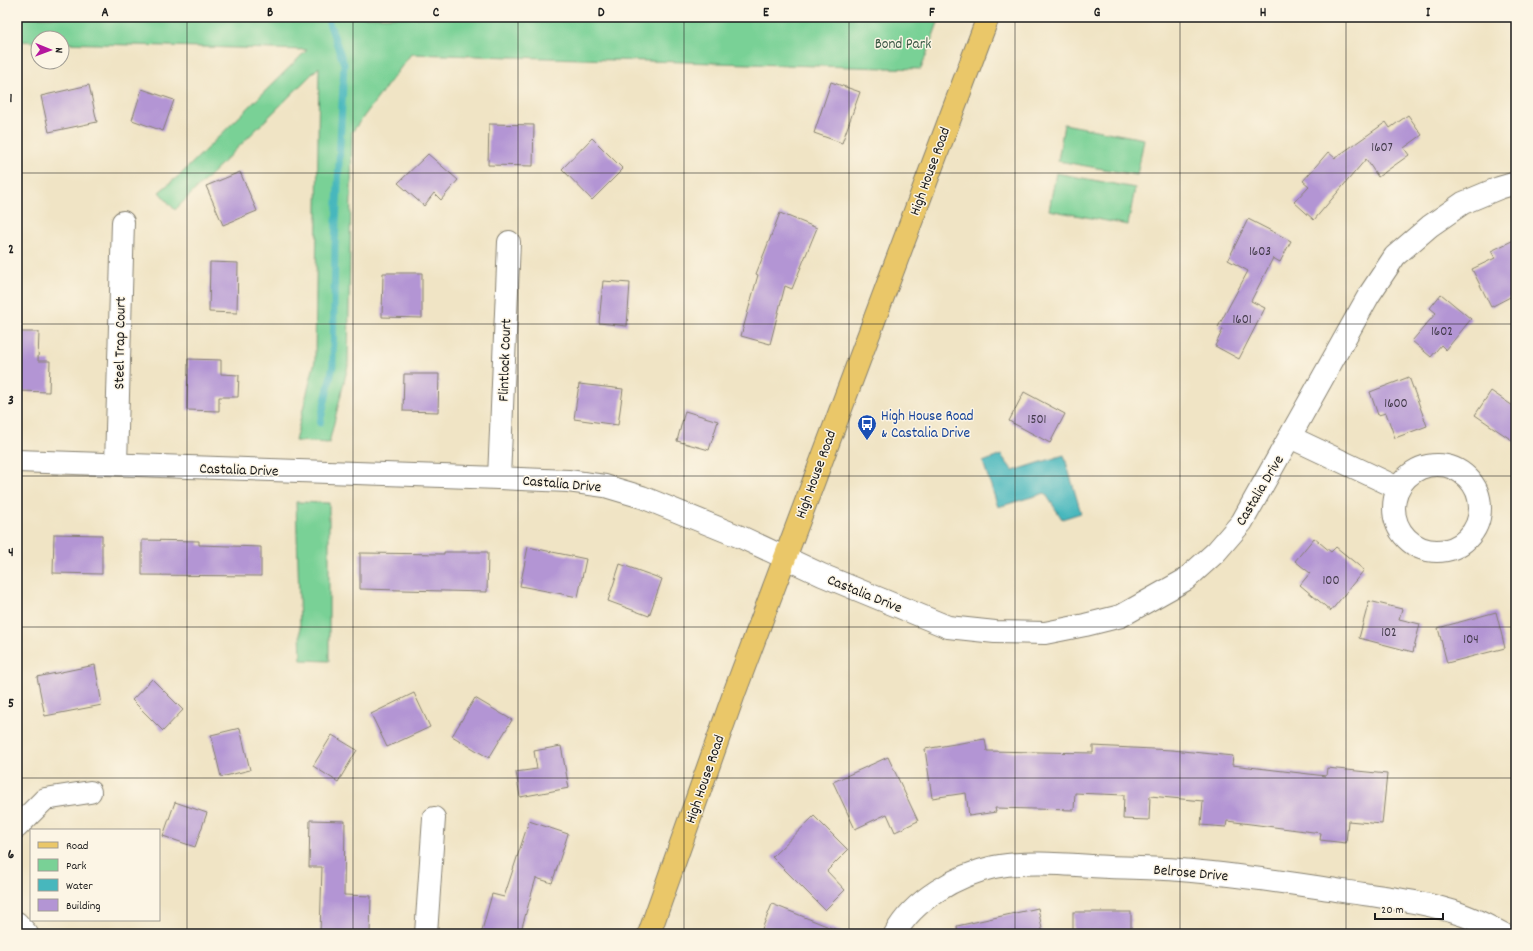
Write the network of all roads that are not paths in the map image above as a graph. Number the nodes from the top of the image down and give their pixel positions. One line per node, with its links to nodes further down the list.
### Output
1 (988, 17): 10 (main road, High House Road)
2 (1516, 183): 5 (street, Castalia Drive)
3 (122, 222): 7 (street, Steel Trap Court)
4 (509, 242): 8 (street, Flintlock Court)
5 (1290, 437): 9 (street); 10 (street, Castalia Drive)
6 (17, 461): 7 (street, Castalia Drive)
7 (116, 464): 8 (street, Castalia Drive)
8 (499, 478): 10 (street, Castalia Drive)
9 (1398, 488)
10 (784, 558): 17 (main road, High House Road)
11 (90, 792): 13 (street)
12 (434, 818): 16 (street)
13 (17, 827)
14 (17, 923): 15 (street)
15 (27, 934)
16 (426, 934)
17 (649, 934)
18 (895, 934): 19 (street, Belrose Drive)
19 (1503, 934)

